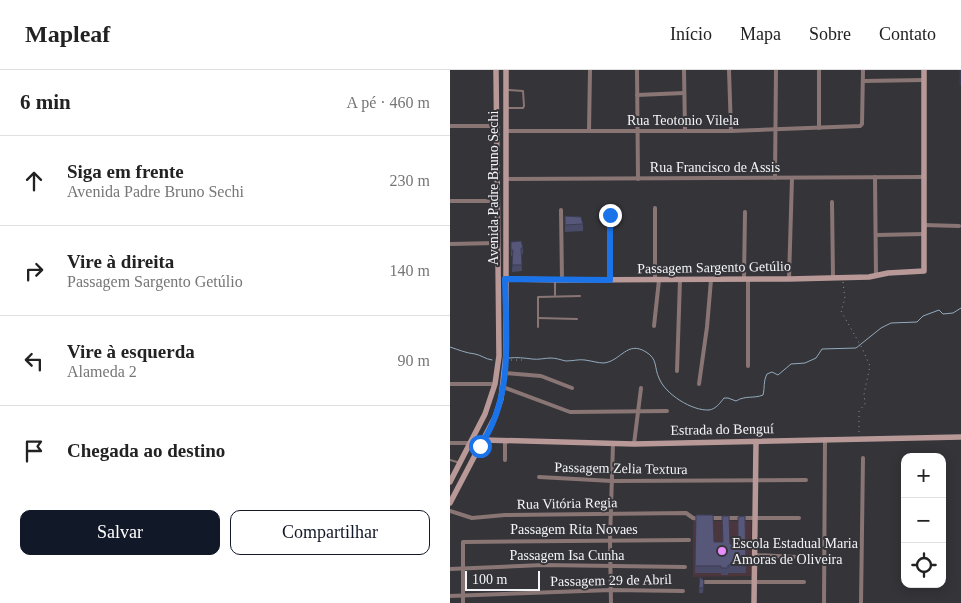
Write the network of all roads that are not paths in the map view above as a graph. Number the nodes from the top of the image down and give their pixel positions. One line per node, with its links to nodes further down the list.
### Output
1 (496, 70): 18 (street, Avenida Padre Bruno Sechi)
2 (506, 70): 13 (street, Avenida Padre Bruno Sechi)
3 (590, 70): 22 (street)
4 (637, 70): 15 (street)
5 (684, 70): 14 (street)
6 (729, 70): 24 (street)
7 (776, 70): 20 (street)
8 (819, 70): 19 (street)
9 (863, 70): 12 (street)
10 (924, 70): 11 (street)
11 (924, 80): 12 (street); 27 (street)
12 (863, 81): 19 (street, Rua Teotonio Vilela)
13 (506, 90): 16 (street, Avenida Padre Bruno Sechi); 16 (lane)
14 (684, 93): 15 (street); 23 (street)
15 (637, 95): 25 (street)
16 (506, 108): 21 (street, Avenida Padre Bruno Sechi)
17 (450, 126): 18 (street)
18 (496, 126): 33 (street, Avenida Padre Bruno Sechi)
19 (818, 128): 20 (street, Rua Teotonio Vilela)
20 (776, 130): 24 (street, Rua Teotonio Vilela); 28 (street)
21 (506, 131): 22 (street, Rua Teotonio Vilela); 31 (street, Avenida Padre Bruno Sechi)
22 (589, 131): 25 (street, Rua Teotonio Vilela)
23 (685, 131): 24 (street, Rua Teotonio Vilela); 25 (street, Rua Teotonio Vilela)
24 (731, 131)
25 (637, 132): 30 (street)
26 (875, 177): 27 (street, Rua Francisco de Assis); 29 (street, Rua Francisco de Assis); 42 (street)
27 (924, 177): 39 (street)
28 (775, 178): 29 (street, Rua Francisco de Assis); 30 (street, Rua Francisco de Assis)
29 (792, 178): 47 (street)
30 (638, 179): 31 (street, Rua Francisco de Assis)
31 (506, 180): 48 (street, Avenida Padre Bruno Sechi)
32 (450, 201): 33 (street)
33 (497, 201): 44 (street, Avenida Padre Bruno Sechi)
34 (832, 202): 46 (street)
35 (655, 208): 52 (street)
36 (561, 210): 50 (street)
37 (745, 212): 49 (street)
38 (610, 215): 51 (street)
39 (924, 225): 40 (street); 41 (street)
40 (959, 226)
41 (924, 234): 42 (street); 45 (street, Passagem Sargento Getúlio)
42 (877, 235): 45 (street)
43 (450, 244): 44 (street)
44 (497, 244): 65 (street, Avenida Padre Bruno Sechi)
45 (876, 276): 46 (street, Passagem Sargento Getúlio)
46 (833, 277): 47 (street, Passagem Sargento Getúlio)
47 (789, 278): 49 (street, Passagem Sargento Getúlio)
48 (505, 279): 50 (street, Passagem Sargento Getúlio); 63 (street, Avenida Padre Bruno Sechi)
49 (746, 279): 54 (street, Passagem Sargento Getúlio); 61 (street)
50 (559, 280): 51 (street, Passagem Sargento Getúlio); 55 (lane)
51 (610, 280): 52 (street, Passagem Sargento Getúlio)
52 (657, 280): 53 (street, Passagem Sargento Getúlio); 59 (street)
53 (680, 280): 54 (street, Passagem Sargento Getúlio); 62 (street)
54 (711, 280): 66 (street)
55 (555, 296): 56 (lane); 57 (lane)
56 (580, 296)
57 (538, 318): 58 (lane); 60 (lane)
58 (577, 319)
59 (654, 326)
60 (538, 327)
61 (748, 366)
62 (677, 371)
63 (505, 373): 67 (street, Avenida Padre Bruno Sechi); 68 (street)
64 (450, 384): 65 (street)
65 (494, 384): 78 (street, Avenida Padre Bruno Sechi)
66 (699, 384)
67 (503, 387): 71 (street); 74 (street, Avenida Padre Bruno Sechi)
68 (572, 388)
69 (641, 388): 71 (street)
70 (667, 411): 71 (street)
71 (637, 412): 80 (street)
72 (961, 437): 73 (street, Estrada do Benguí)
73 (826, 439): 76 (street, Estrada do Benguí); 113 (street)
74 (485, 440): 75 (street, Estrada do Benguí); 90 (street, Avenida Padre Bruno Sechi)
75 (505, 440): 79 (street, Estrada do Benguí); 83 (street)
76 (756, 442): 80 (street, Estrada do Benguí); 86 (street)
77 (450, 443): 78 (street)
78 (471, 443): 84 (street, Avenida Padre Bruno Sechi)
79 (613, 444): 80 (street, Estrada do Benguí); 88 (street)
80 (634, 444)
81 (863, 458): 114 (street)
82 (450, 460): 84 (lane)
83 (505, 460)
84 (459, 463): 89 (street, Avenida Padre Bruno Sechi)
85 (539, 477): 88 (street, Passagem Zelia Textura)
86 (756, 479): 87 (street, Passagem Zelia Textura); 88 (street, Passagem Zelia Textura); 93 (street)
87 (806, 480)
88 (612, 481): 92 (street)
89 (450, 482)
90 (450, 504)
91 (450, 511): 92 (street, Rua Vitória Regia)
92 (610, 513): 93 (street, Rua Vitória Regia); 95 (street)
93 (755, 517): 94 (street, Rua Vitória Regia); 97 (street)
94 (799, 518)
95 (610, 540): 96 (street, Passagem Rita Novaes); 99 (street); 102 (street, Passagem Rita Novaes)
96 (689, 540)
97 (754, 555): 98 (street); 105 (street)
98 (797, 557)
99 (610, 566): 100 (street, Passagem Isa Cunha); 102 (street, Passagem Isa Cunha); 106 (street)
100 (684, 566)
101 (450, 569): 102 (street, Passagem Isa Cunha)
102 (463, 569): 108 (street)
103 (705, 582): 105 (street)
104 (804, 582): 105 (street)
105 (754, 583): 112 (street)
106 (611, 590): 107 (street, Passagem 29 de Abril); 108 (street, Passagem 29 de Abril); 111 (street)
107 (683, 591)
108 (463, 595): 109 (street, Passagem 29 de Abril); 110 (street)
109 (450, 596)
110 (464, 603)
111 (611, 603)
112 (754, 603)
113 (824, 603)
114 (861, 603)

